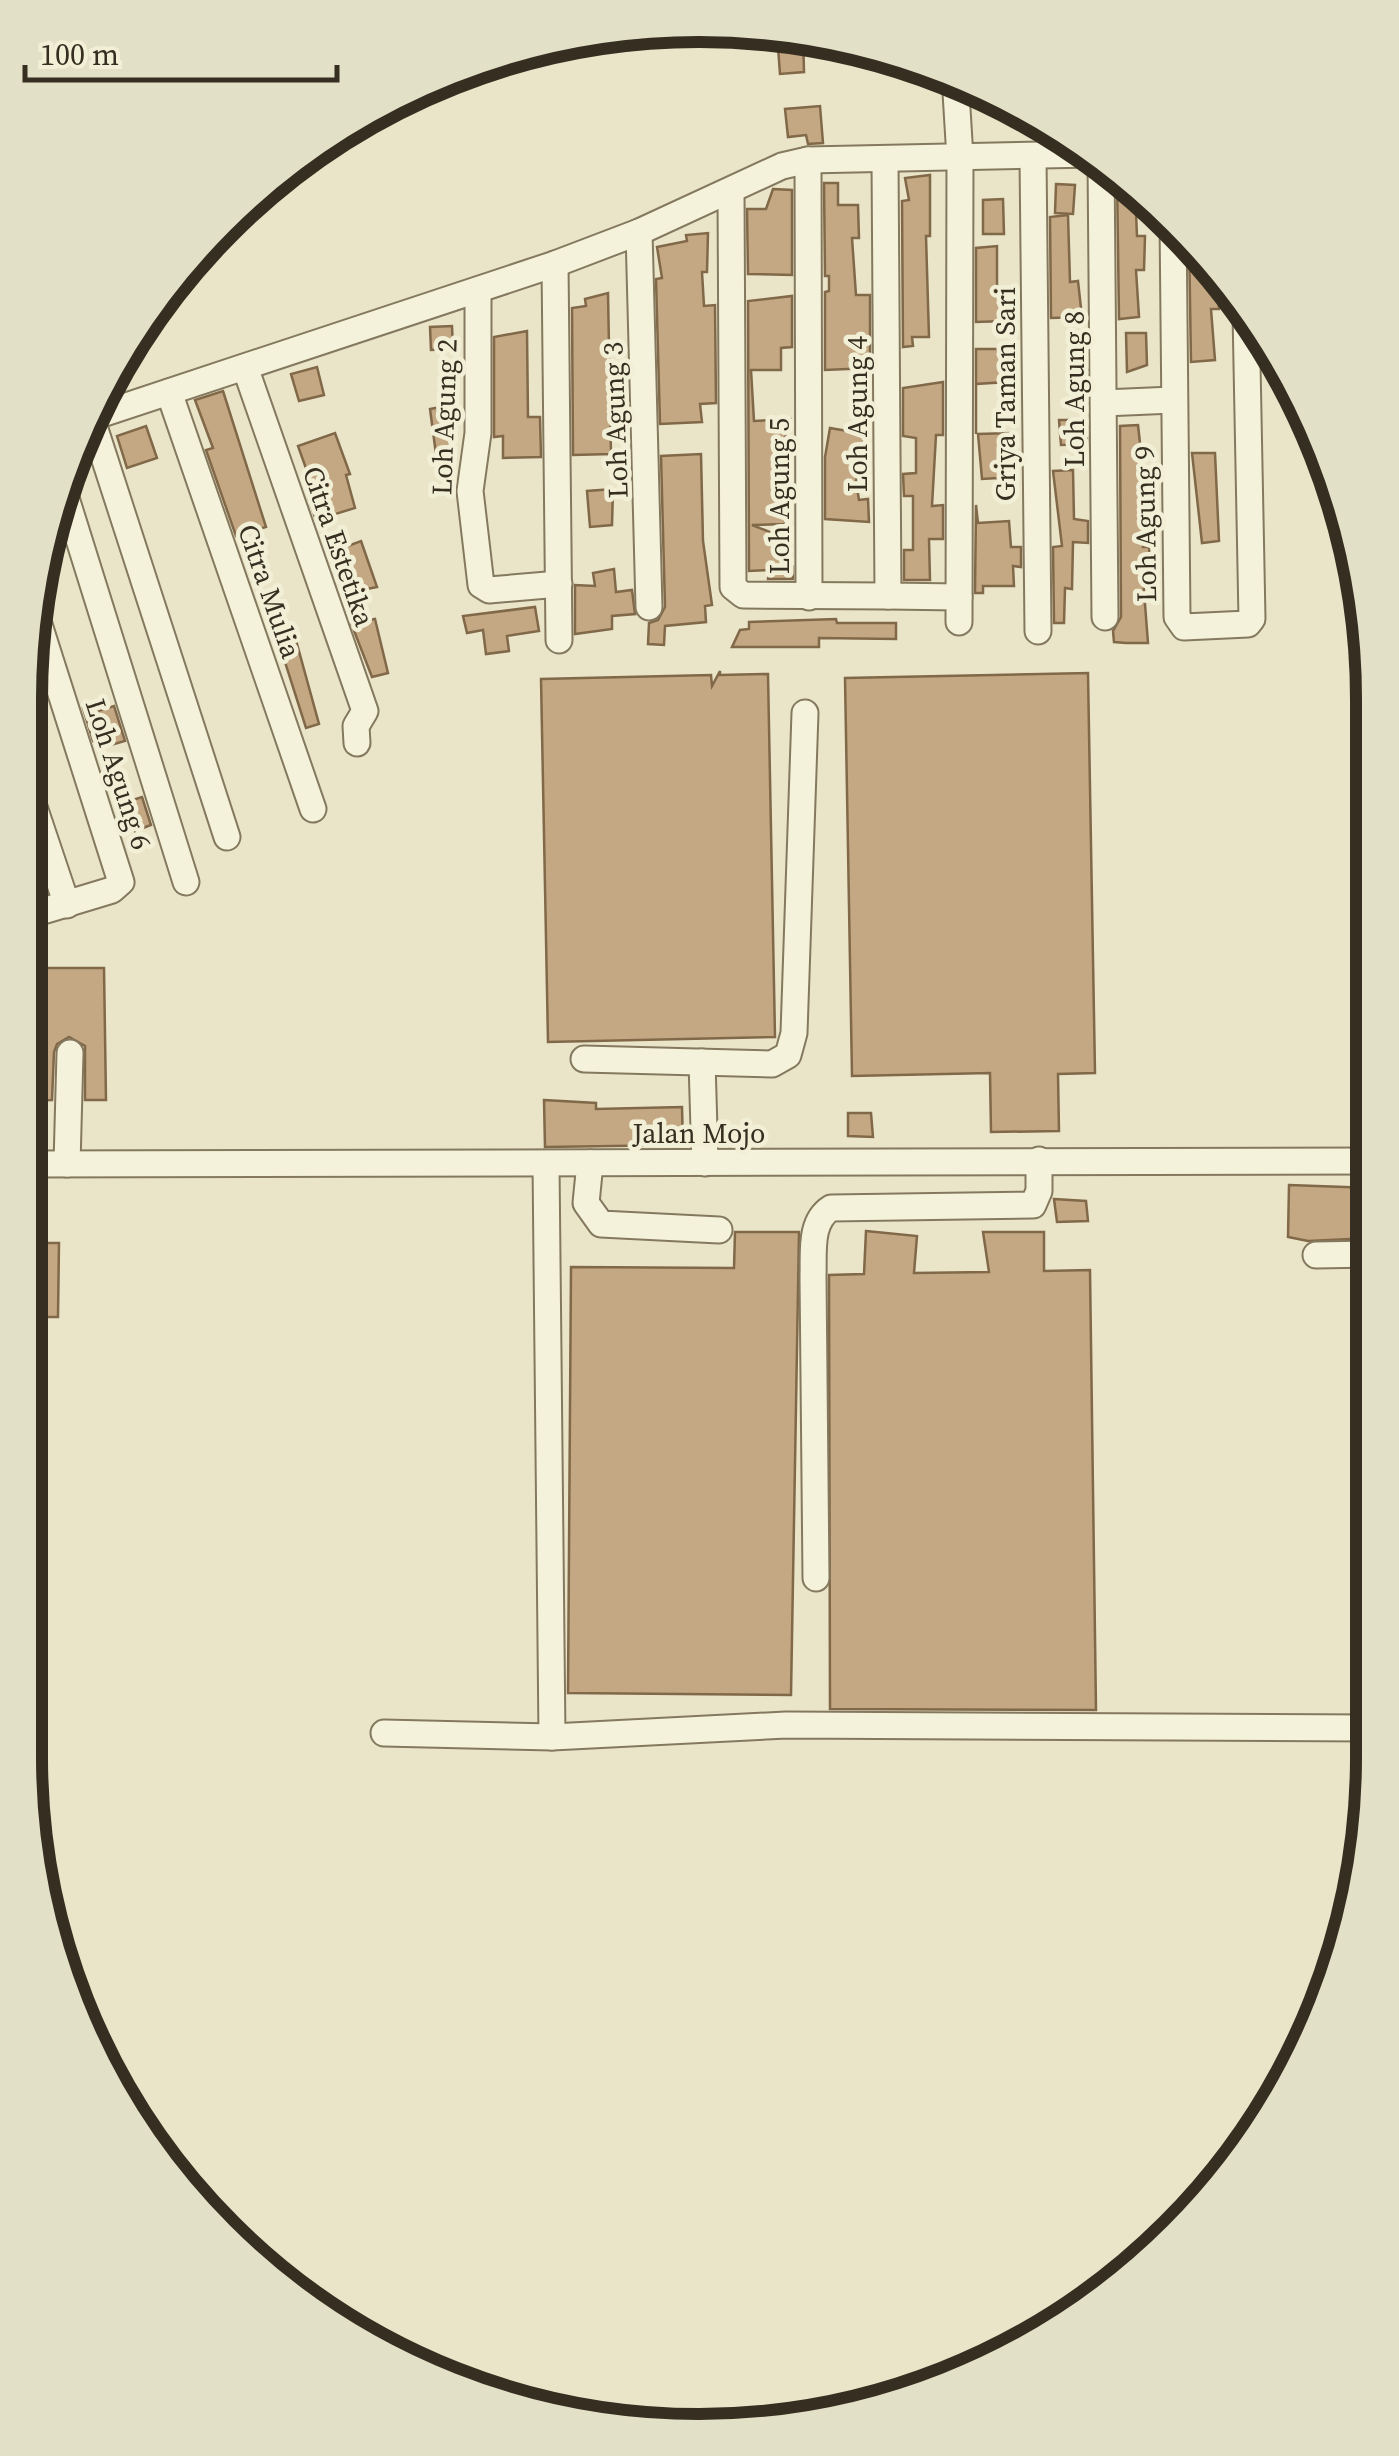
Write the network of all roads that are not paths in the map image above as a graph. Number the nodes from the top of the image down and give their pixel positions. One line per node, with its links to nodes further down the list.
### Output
1 (956, 95): 4 (street)
2 (1068, 155): 3 (street)
3 (1033, 157): 4 (street); 26 (street, Griya Taman Sari)
4 (960, 158): 6 (street); 23 (street)
5 (808, 160): 6 (street); 8 (street); 22 (street, Loh Agung 5)
6 (885, 160): 23 (street, Loh Agung 4)
7 (1101, 180): 17 (street, Loh Agung 8)
8 (731, 192): 9 (street); 22 (street, Loh Agung 5)
9 (638, 232): 11 (street); 24 (street, Loh Agung 3)
10 (1173, 244): 16 (street, Loh Agung 9)
11 (555, 264): 12 (street); 21 (street)
12 (478, 290): 14 (street); 21 (street, Loh Agung 2)
13 (1246, 335): 16 (street, Loh Agung 9)
14 (246, 368): 15 (street); 30 (street, Citra Estetika)
15 (170, 392): 18 (street); 31 (street, Citra Mulia)
16 (1172, 400): 17 (street)
17 (1104, 403): 25 (street, Loh Agung 8)
18 (108, 413)
19 (98, 437): 32 (street)
20 (70, 511): 33 (street)
21 (559, 584): 27 (street)
22 (809, 596): 23 (street)
23 (888, 596)
24 (650, 606)
25 (1105, 617)
26 (1038, 632)
27 (558, 640)
28 (45, 650): 34 (street, Loh Agung 6)
29 (805, 713): 37 (street)
30 (357, 744)
31 (314, 809)
32 (227, 837)
33 (186, 882)
34 (44, 910)
35 (70, 1053): 43 (street)
36 (584, 1059): 37 (street)
37 (702, 1062): 41 (street)
38 (1039, 1160): 39 (street, Jalan Mojo); 41 (street, Jalan Mojo); 48 (street)
39 (1356, 1161)
40 (590, 1163): 41 (street, Jalan Mojo); 44 (street, Jalan Mojo); 45 (street)
41 (704, 1163)
42 (42, 1164): 43 (street, Jalan Mojo)
43 (67, 1164): 44 (street, Jalan Mojo)
44 (546, 1164): 51 (street)
45 (719, 1230)
46 (1356, 1254): 47 (street)
47 (1316, 1255)
48 (816, 1578)
49 (1356, 1728): 51 (street)
50 (384, 1733): 51 (street)
51 (552, 1738)

